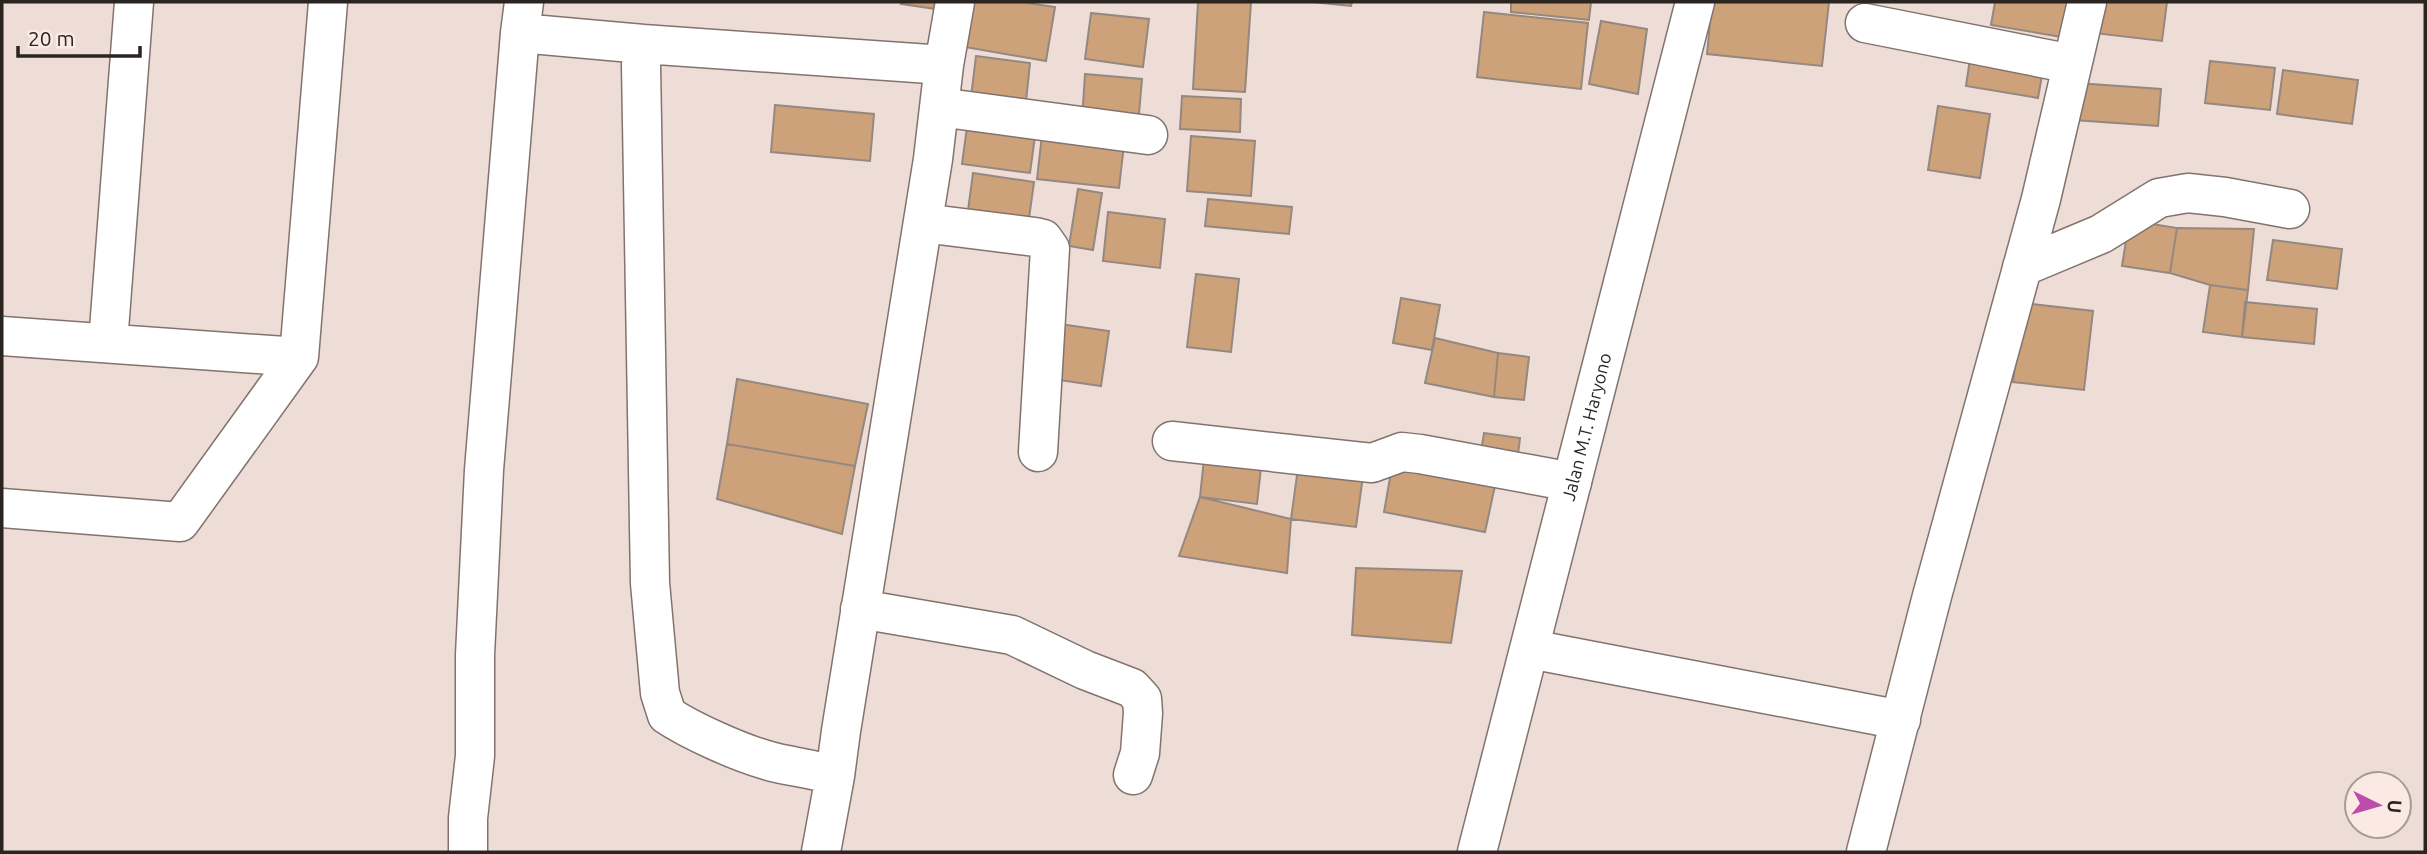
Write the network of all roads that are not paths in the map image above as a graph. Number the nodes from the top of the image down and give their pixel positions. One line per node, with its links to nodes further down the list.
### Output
1 (134, 2): 17 (street)
2 (328, 2): 18 (street)
3 (955, 2): 10 (street)
4 (1695, 2): 21 (street, Jalan M.T. Haryono)
5 (2087, 2): 9 (street)
6 (522, 17): 8 (street); 28 (street)
7 (1865, 23): 9 (street)
8 (643, 44): 10 (street); 27 (street)
9 (2072, 64): 15 (street)
10 (944, 65): 11 (street)
11 (939, 107): 12 (street); 14 (street)
12 (1148, 135)
13 (2290, 209): 15 (street)
14 (923, 223): 20 (street); 23 (street)
15 (2022, 267): 25 (street)
16 (2, 335): 17 (street)
17 (108, 343): 18 (street)
18 (299, 357): 22 (street)
19 (1172, 441): 21 (street)
20 (1038, 452)
21 (1572, 482): 24 (street, Jalan M.T. Haryono)
22 (2, 508)
23 (860, 609): 26 (street); 27 (street)
24 (1530, 649): 25 (street); 30 (street, Jalan M.T. Haryono)
25 (1900, 720): 31 (street)
26 (1133, 775)
27 (835, 776): 29 (street)
28 (468, 852)
29 (821, 852)
30 (1477, 852)
31 (1866, 852)

